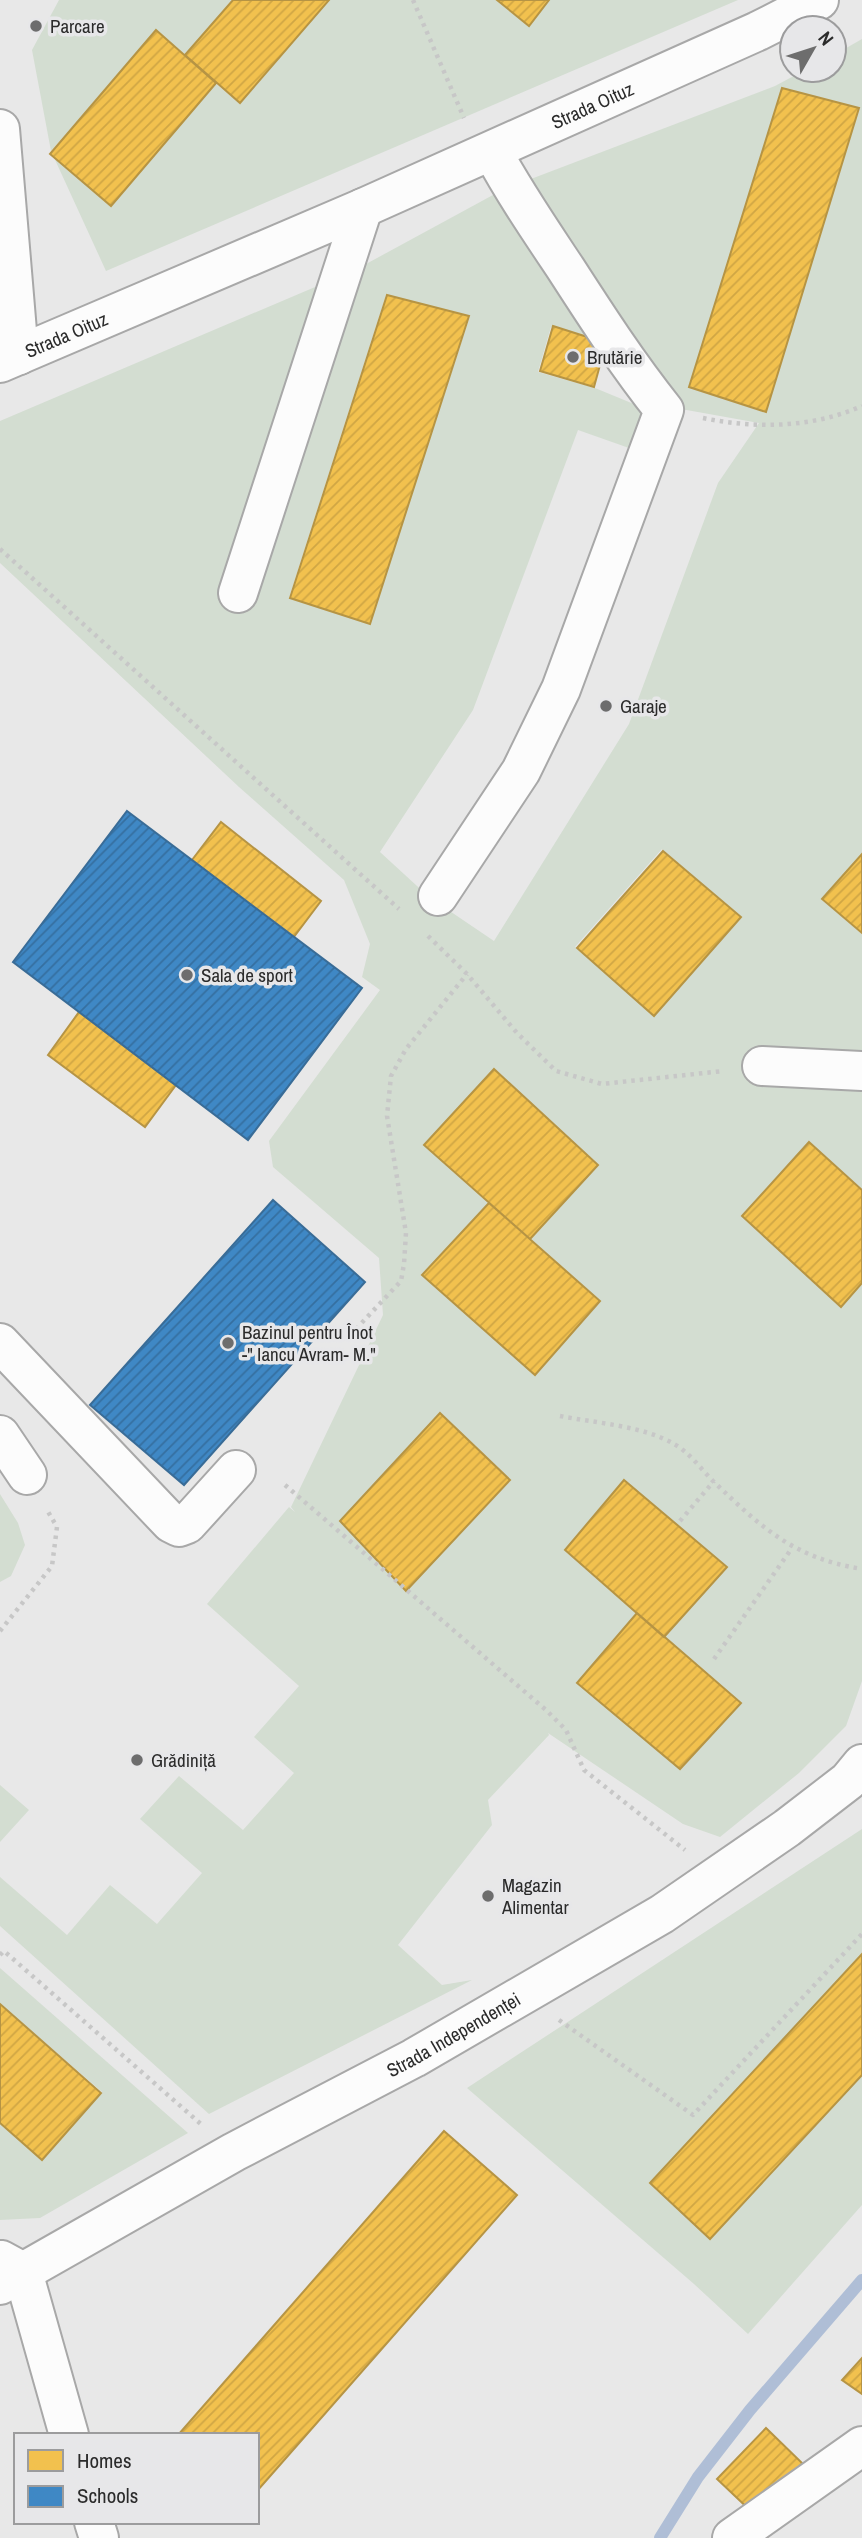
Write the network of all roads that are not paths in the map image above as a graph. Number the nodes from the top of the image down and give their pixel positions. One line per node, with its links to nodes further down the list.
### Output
1 (818, 0): 3 (street, Strada Oituz)
2 (0, 130): 5 (street)
3 (492, 151): 4 (street, Strada Oituz); 7 (street)
4 (363, 208): 5 (street, Strada Oituz); 6 (street)
5 (10, 359)
6 (237, 593)
7 (438, 896)
8 (762, 1066): 9 (street)
9 (862, 1071)
10 (0, 1343): 12 (street)
11 (0, 1435): 13 (street)
12 (236, 1470)
13 (27, 1475)
14 (862, 1764): 15 (street, Strada Independenței)
15 (8, 2272): 16 (street, Strada Independenței)
16 (68, 2433)
17 (862, 2446): 18 (street)
18 (732, 2538)

